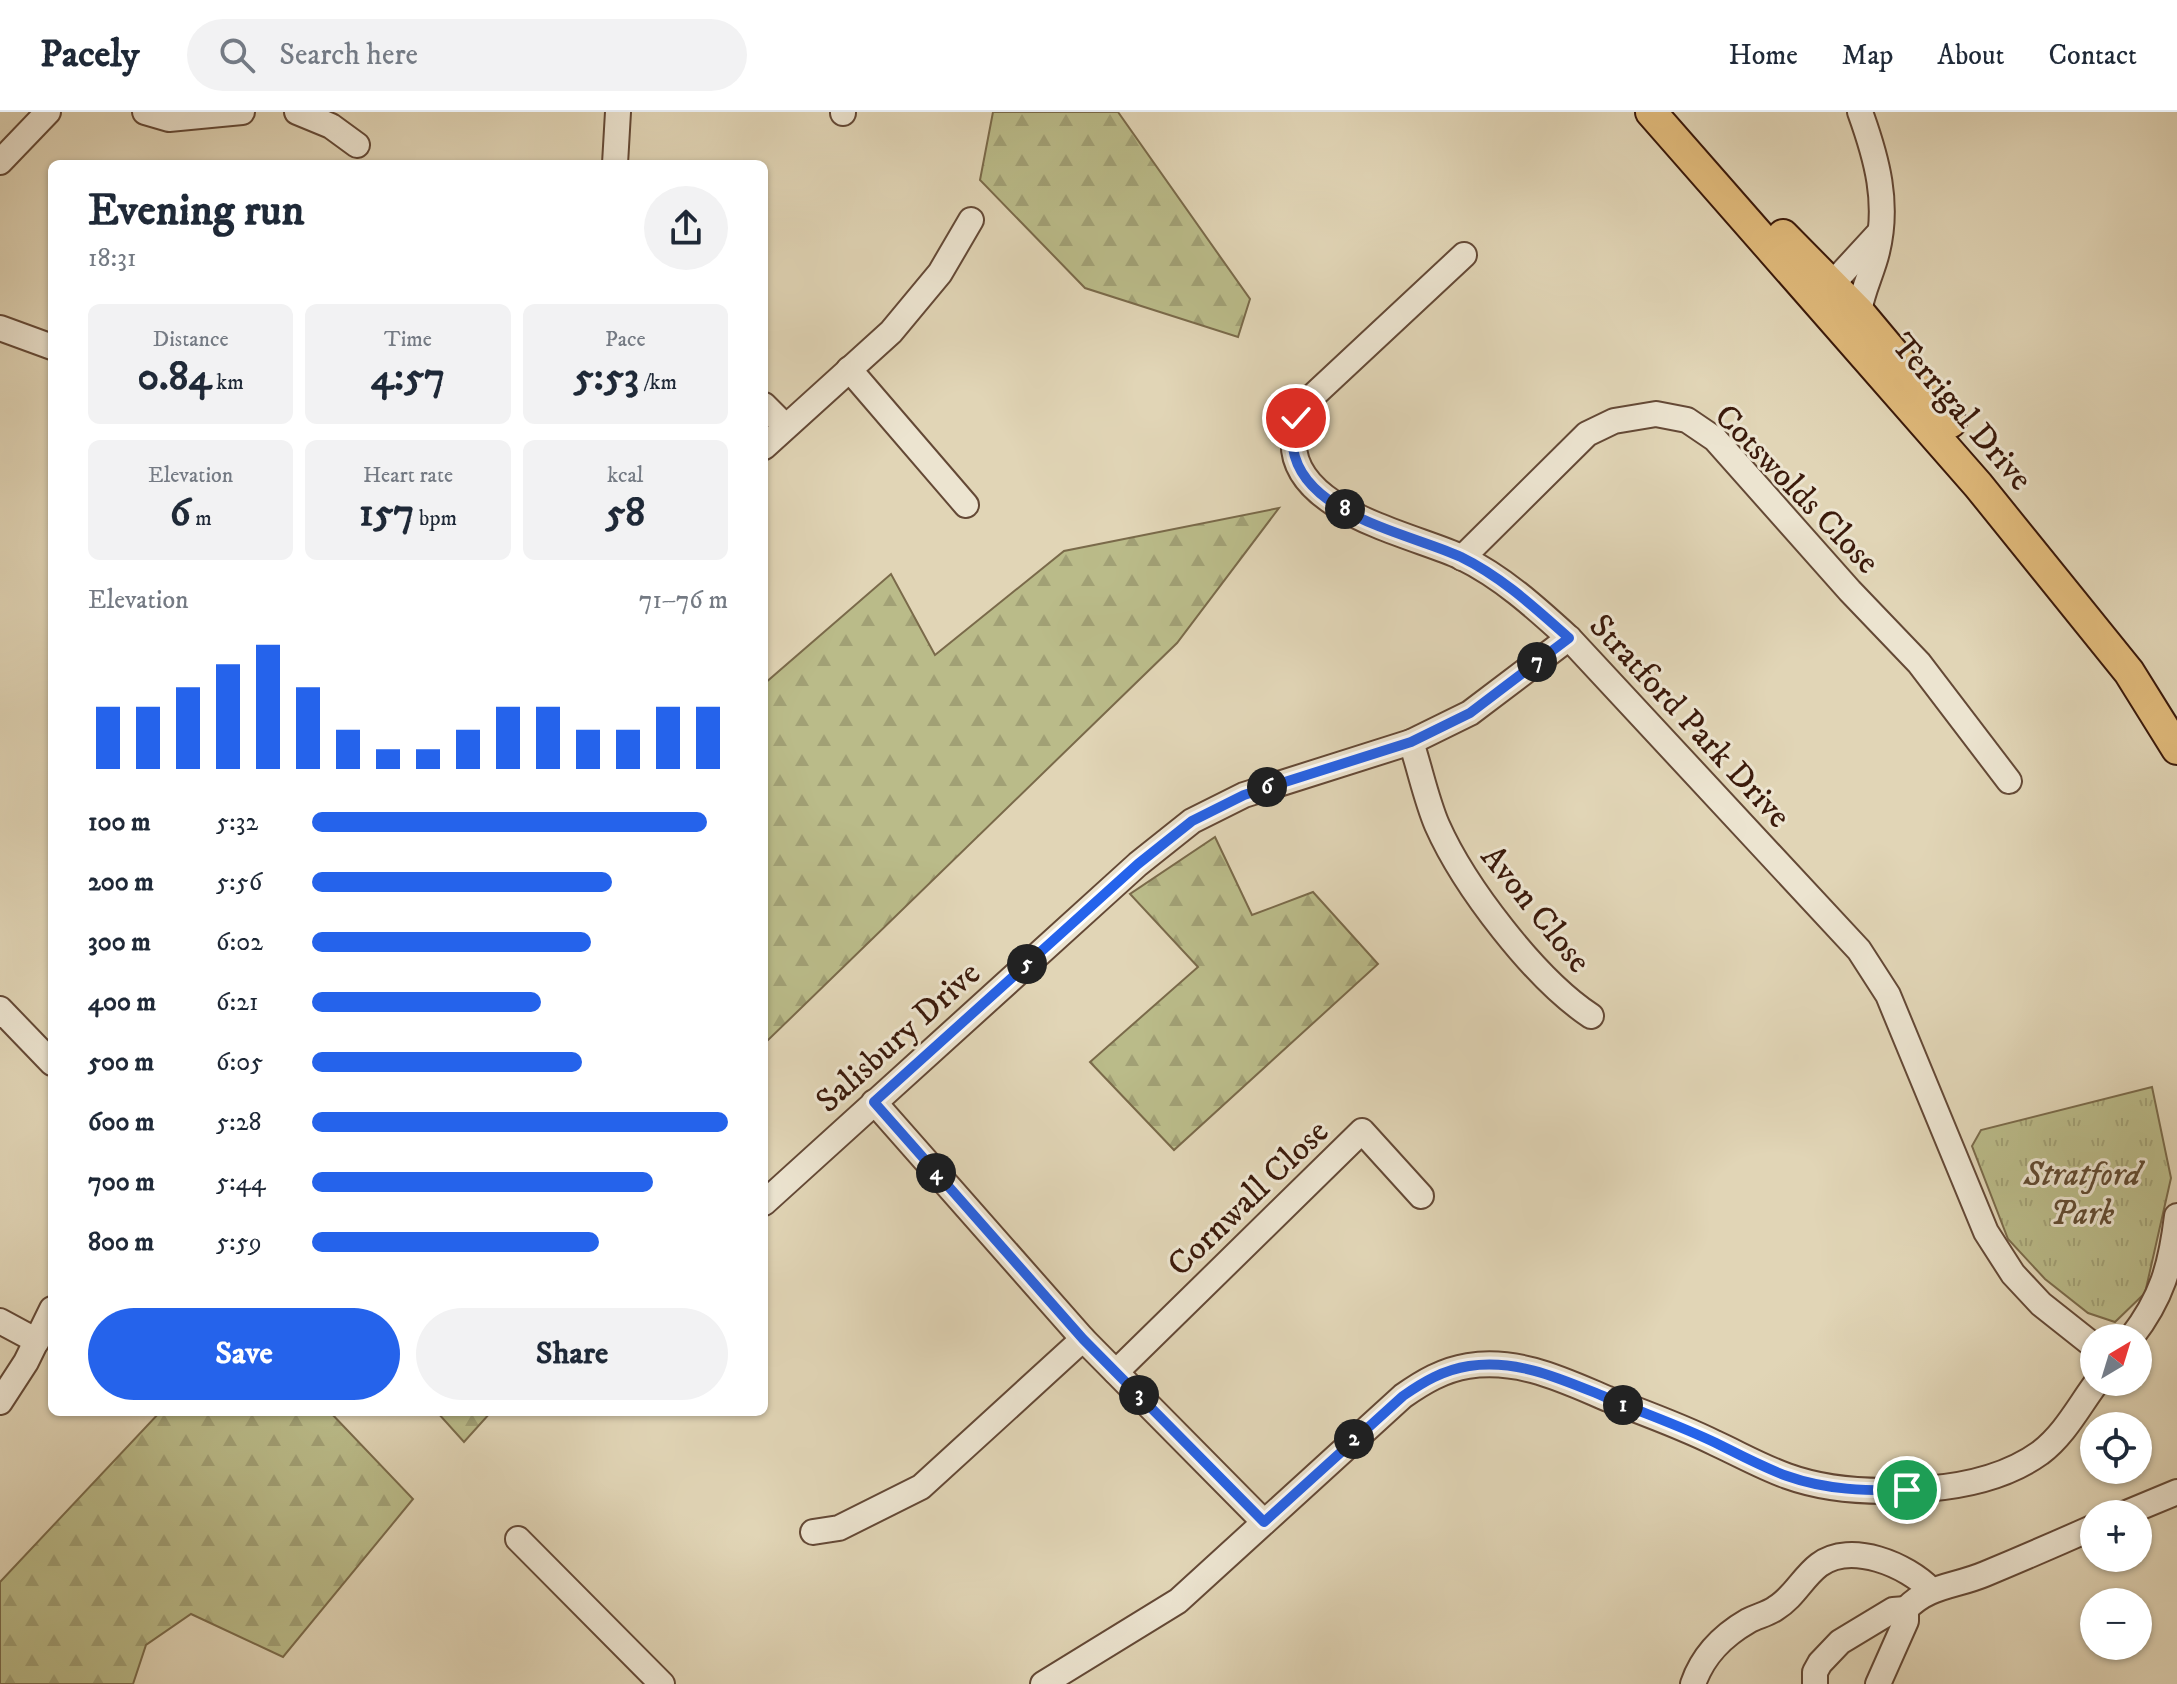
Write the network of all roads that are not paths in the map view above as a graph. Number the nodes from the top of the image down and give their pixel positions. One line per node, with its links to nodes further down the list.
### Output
1 (48, 112): 11 (street)
2 (145, 112): 3 (street)
3 (242, 112)
4 (297, 112): 9 (street)
5 (618, 112): 10 (street)
6 (1651, 112): 8 (main road, Terrigal Drive)
7 (1860, 112): 13 (street)
8 (1673, 136): 15 (main road, Terrigal Drive); 16 (main road, Terrigal Drive)
9 (357, 145)
10 (615, 160)
11 (0, 162)
12 (971, 220): 19 (street)
13 (1880, 232): 15 (street); 16 (street)
14 (1464, 255): 24 (street, Stratford Park Drive)
15 (1833, 283): 16 (main road)
16 (1848, 318): 26 (main road, Terrigal Drive); 28 (main road, Terrigal Drive)
17 (0, 328): 18 (street)
18 (48, 346)
19 (849, 369): 21 (street); 23 (street)
20 (768, 409): 21 (street)
21 (785, 426): 22 (street)
22 (768, 443)
23 (966, 505)
24 (1462, 558): 25 (street, Stratford Park Drive); 29 (street, Cotswolds Close)
25 (1569, 638): 27 (street, Salisbury Drive); 41 (street, Stratford Park Drive)
26 (2177, 710)
27 (1411, 742): 31 (street, Avon Close); 33 (street, Salisbury Drive)
28 (2177, 749)
29 (2009, 781)
30 (0, 1009): 32 (street)
31 (1591, 1016)
32 (48, 1059)
33 (874, 1102): 35 (street, Salisbury Drive); 42 (street)
34 (1421, 1196): 44 (street, Cornwall Close)
35 (768, 1199)
36 (2176, 1229): 37 (street)
37 (2169, 1293): 40 (street)
38 (48, 1318): 43 (street)
39 (0, 1321): 43 (street)
40 (2141, 1324)
41 (2080, 1335)
42 (1083, 1339): 44 (street); 50 (street)
43 (37, 1341): 46 (street)
44 (1116, 1372): 49 (street)
45 (2087, 1396): 49 (street)
46 (0, 1402)
47 (2177, 1492): 48 (street)
48 (2152, 1502)
49 (1264, 1522): 56 (street)
50 (813, 1532)
51 (2080, 1533): 53 (street)
52 (518, 1539): 55 (street)
53 (1931, 1590): 54 (street); 57 (street)
54 (1906, 1609): 58 (street); 59 (street)
55 (662, 1684)
56 (1043, 1684)
57 (1693, 1684)
58 (1815, 1684)
59 (1878, 1684)

